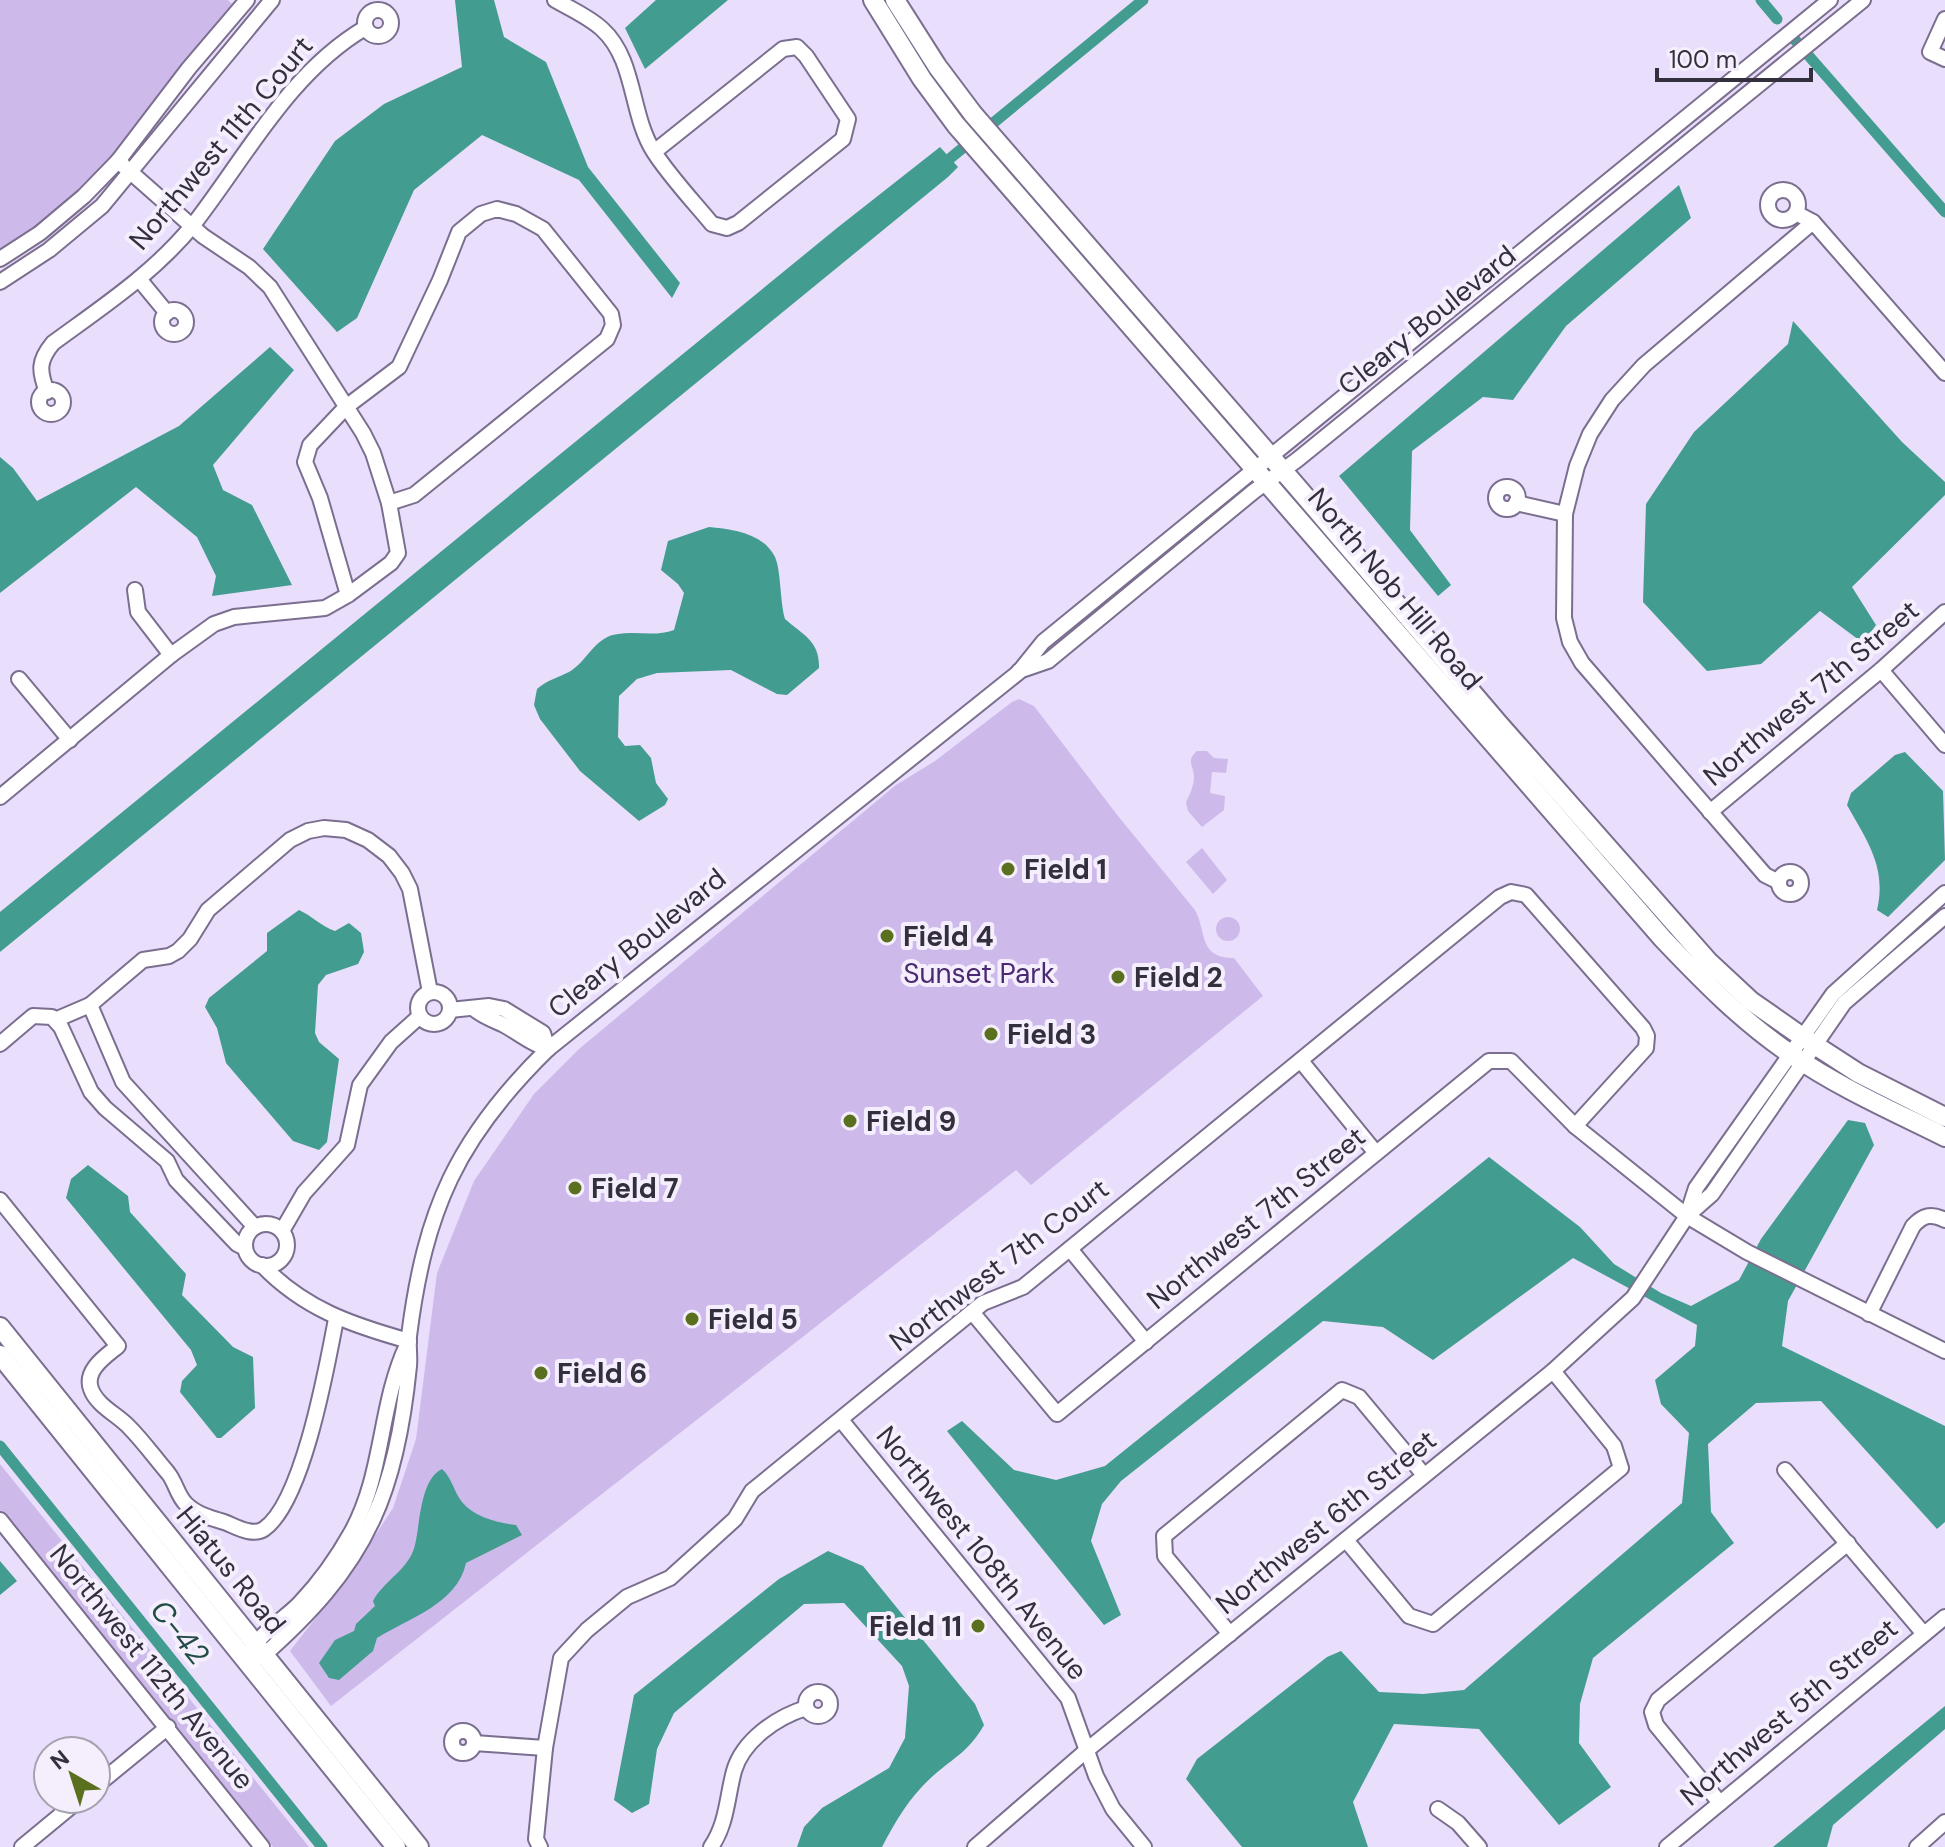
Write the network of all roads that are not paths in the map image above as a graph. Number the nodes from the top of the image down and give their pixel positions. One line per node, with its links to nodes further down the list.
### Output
1 (247, 0): 12 (street)
2 (272, 0): 13 (street)
3 (555, 0): 11 (street)
4 (873, 0): 26 (main road, North Nob Hill Road)
5 (895, 0): 24 (main road, North Nob Hill Road)
6 (1830, 0): 24 (street, Cleary Boulevard)
7 (1863, 0): 25 (street, Cleary Boulevard)
8 (1945, 19): 10 (street)
9 (365, 28): 16 (street, Northwest 11th Court)
10 (1945, 59)
11 (654, 152): 11 (street)
12 (118, 161): 13 (street); 17 (street)
13 (132, 173): 16 (street); 19 (street)
14 (1796, 213): 15 (street)
15 (1813, 222): 21 (street); 29 (street)
16 (191, 226): 18 (street, Northwest 11th Court); 23 (street)
17 (0, 259)
18 (139, 279): 20 (street); 22 (street, Northwest 11th Court)
19 (0, 282)
20 (167, 313)
21 (1945, 373)
22 (47, 392)
23 (346, 407): 27 (street); 27 (street); 31 (street)
24 (1270, 456): 25 (main road, North Nob Hill Road); 26 (street, Cleary Boulevard)
25 (1283, 470): 26 (street, Cleary Boulevard); 48 (main road, North Nob Hill Road)
26 (1261, 475): 50 (street, Cleary Boulevard); 51 (main road, North Nob Hill Road)
27 (389, 503): 31 (street)
28 (1516, 503): 29 (street)
29 (1565, 514): 39 (street)
30 (135, 590): 33 (street)
31 (348, 595): 33 (street)
32 (1945, 612): 34 (street, Northwest 7th Street)
33 (171, 655): 36 (street)
34 (1881, 670): 37 (street); 39 (street, Northwest 7th Street)
35 (19, 679): 36 (street)
36 (70, 740): 38 (street)
37 (1945, 745)
38 (0, 797)
39 (1710, 812): 40 (street)
40 (1779, 882)
41 (1945, 893): 48 (street)
42 (1945, 916): 48 (street)
43 (430, 992): 44 (street); 45 (street); 46 (street)
44 (90, 1005): 47 (street); 60 (street)
45 (450, 1010): 46 (street); 50 (street)
46 (420, 1016): 61 (street)
47 (55, 1020): 49 (street); 62 (street)
48 (1808, 1041): 51 (street, Northwest 6th Street); 53 (main road, North Nob Hill Road)
49 (0, 1044)
50 (548, 1049): 69 (street, Cleary Boulevard)
51 (1796, 1058): 55 (main road, North Nob Hill Road); 58 (street, Northwest 6th Street)
52 (1301, 1061): 54 (street, Northwest 7th Court); 56 (street); 63 (street, Northwest 7th Court)
53 (1945, 1117)
54 (1575, 1126): 56 (street, Northwest 7th Street); 58 (street)
55 (1945, 1137)
56 (1376, 1153): 70 (street, Northwest 7th Street)
57 (0, 1200): 67 (street)
58 (1687, 1216): 66 (street); 73 (street, Northwest 6th Street)
59 (1945, 1220): 66 (street)
60 (255, 1227): 61 (street); 62 (street)
61 (282, 1231): 64 (street)
62 (245, 1248): 64 (street)
63 (1070, 1249): 65 (street, Northwest 7th Court); 70 (street)
64 (262, 1265): 67 (street)
65 (972, 1312): 70 (street, Northwest 7th Street); 74 (street, Northwest 7th Court)
66 (1869, 1314): 71 (street)
67 (336, 1319): 69 (street)
68 (0, 1327): 83 (main road, Hiatus Road)
69 (409, 1341): 83 (street, Cleary Boulevard)
70 (1146, 1342)
71 (1945, 1351)
72 (0, 1355): 83 (main road, Hiatus Road)
73 (1553, 1371): 76 (street, Northwest 6th Street); 78 (street)
74 (841, 1420): 87 (street, Northwest 7th Court); 88 (street, Northwest 108th Avenue)
75 (1785, 1470): 79 (street)
76 (1424, 1475): 78 (street, Northwest 6th Street); 81 (street)
77 (0, 1520): 85 (street, Northwest 112th Avenue)
78 (1346, 1540): 81 (street, Northwest 6th Street)
79 (1848, 1543): 82 (street); 90 (street)
80 (1945, 1617): 82 (street, Northwest 5th Street)
81 (1230, 1634): 88 (street, Northwest 6th Street)
82 (1924, 1634): 90 (street, Northwest 5th Street)
83 (255, 1654): 96 (main road, Hiatus Road); 97 (main road, Hiatus Road)
84 (806, 1708): 99 (street)
85 (168, 1727): 89 (street); 95 (street, Northwest 112th Avenue)
86 (474, 1743): 87 (street)
87 (545, 1748): 98 (street, Northwest 7th Court)
88 (1087, 1750): 100 (street, Northwest 6th Street); 101 (street, Northwest 108th Avenue)
89 (112, 1773)
90 (1720, 1803): 103 (street, Northwest 5th Street)
91 (1438, 1809): 102 (street)
92 (61, 1815): 94 (street)
93 (1945, 1822): 104 (street)
94 (22, 1847)
95 (262, 1847)
96 (396, 1847)
97 (419, 1847)
98 (540, 1847)
99 (711, 1847)
100 (975, 1847)
101 (1144, 1847)
102 (1479, 1847)
103 (1667, 1847)
104 (1917, 1847)

